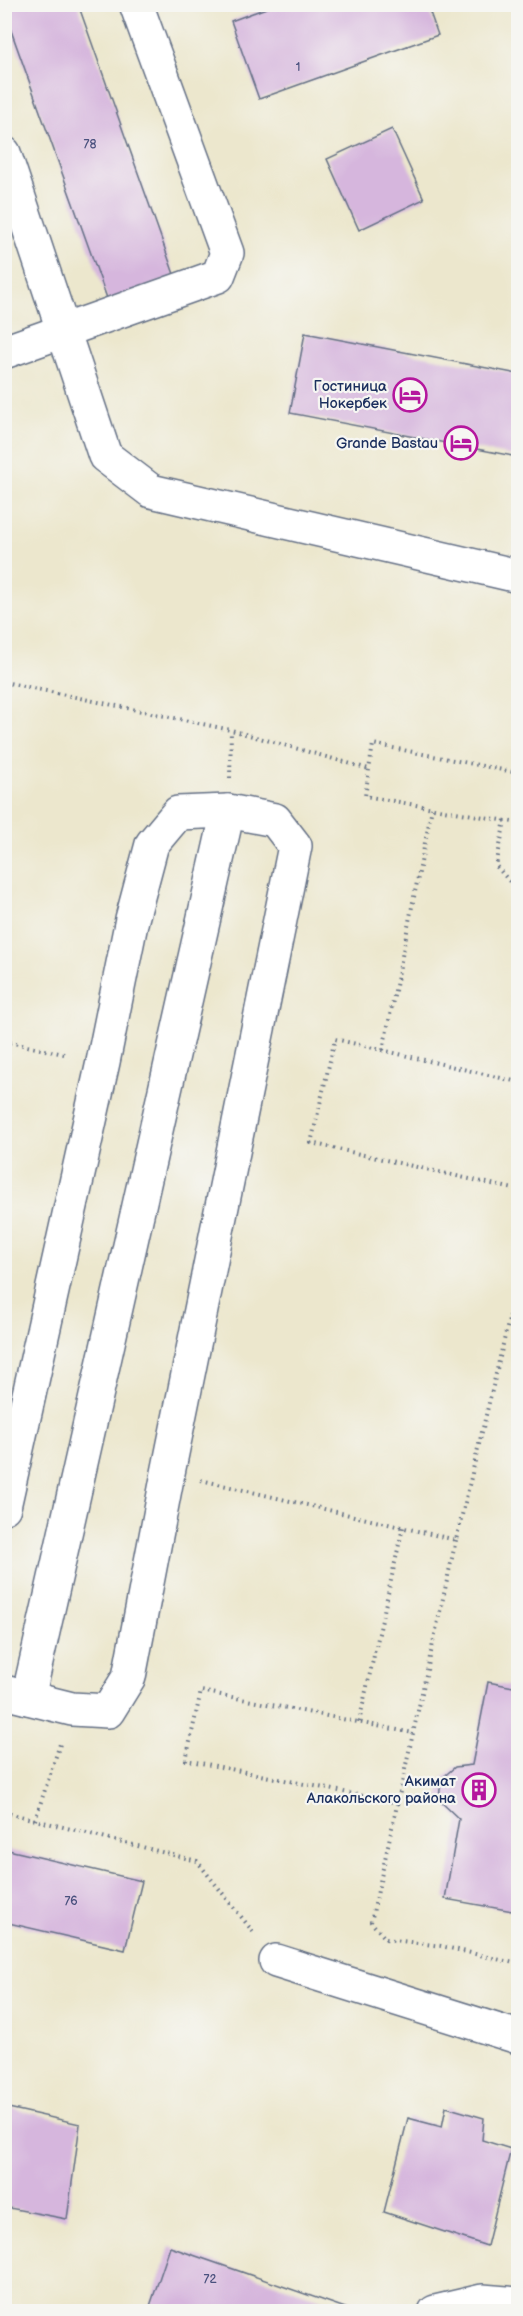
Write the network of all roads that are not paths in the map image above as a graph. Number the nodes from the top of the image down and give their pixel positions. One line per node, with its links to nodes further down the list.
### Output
1 (142, 6): 3 (street)
2 (4, 153): 3 (street)
3 (64, 331): 4 (street); 5 (street)
4 (4, 352)
5 (519, 576)
6 (228, 811): 7 (street); 8 (street); 8 (street)
7 (4, 1507)
8 (16, 1695)
9 (276, 1960): 10 (street)
10 (519, 2037)
11 (519, 2304): 12 (street)
12 (435, 2312)

